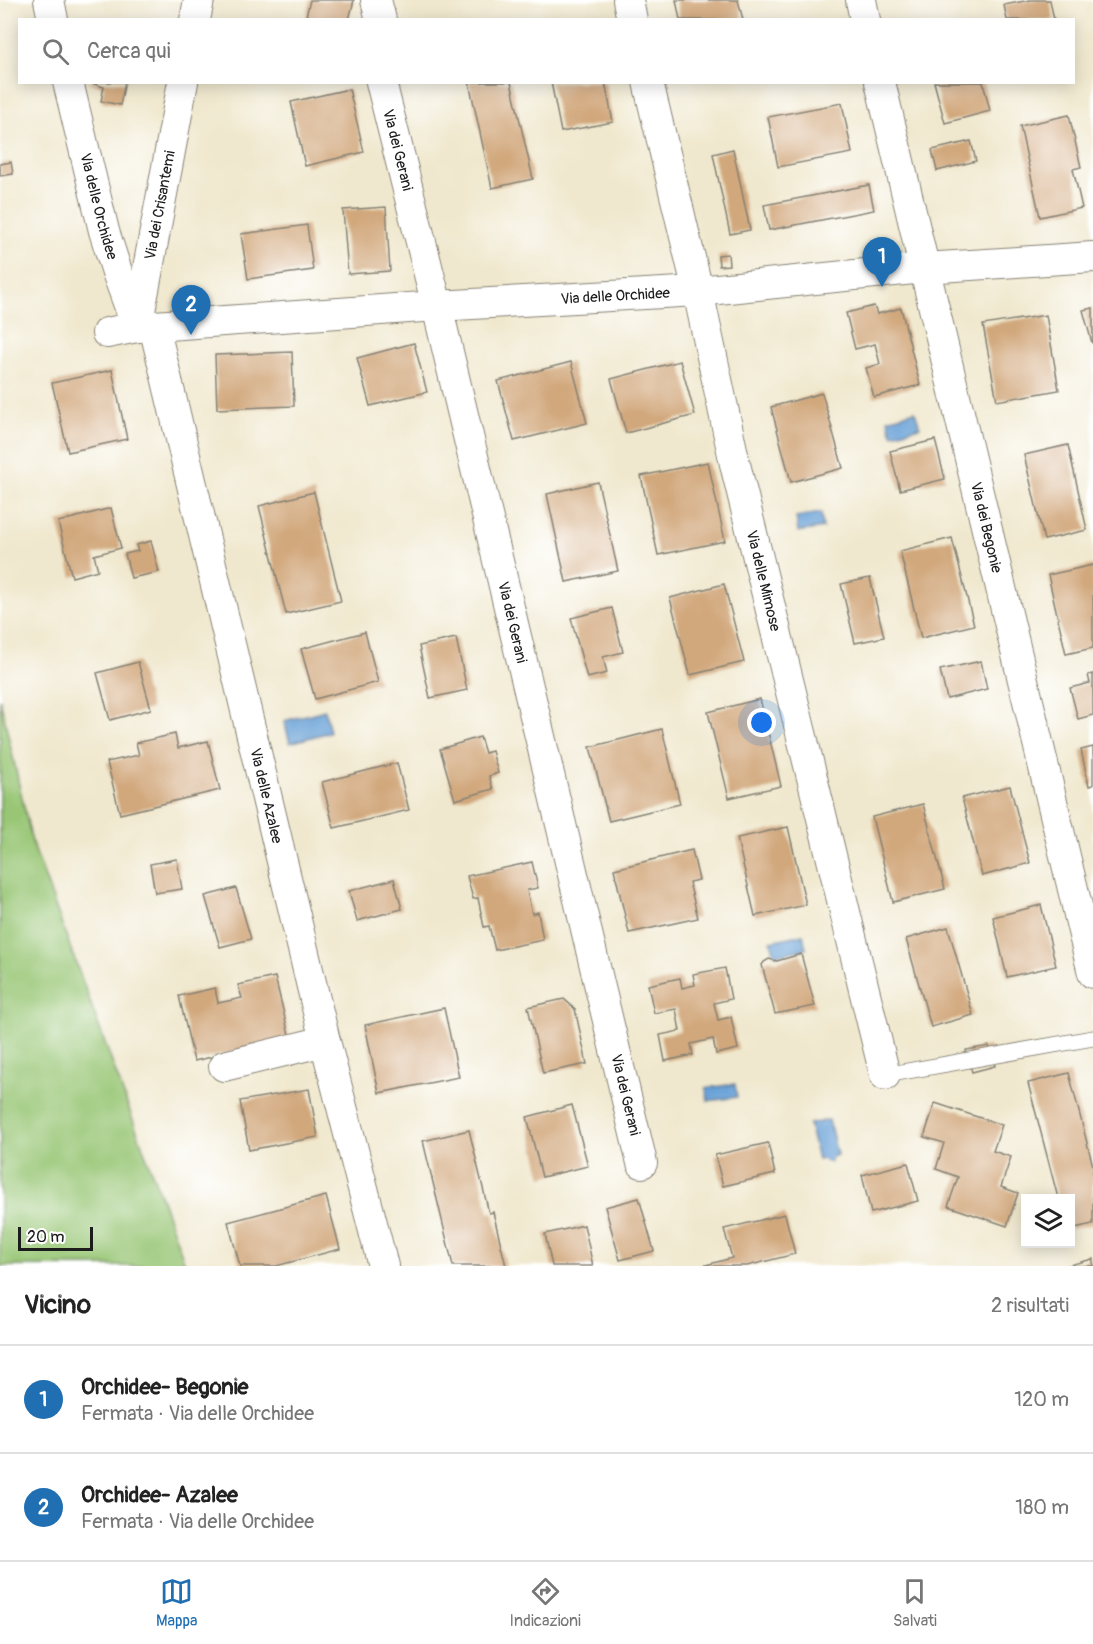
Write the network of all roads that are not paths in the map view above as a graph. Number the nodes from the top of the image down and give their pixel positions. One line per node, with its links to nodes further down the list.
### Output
1 (49, 0): 6 (street)
2 (199, 0): 7 (street)
3 (376, 0): 8 (street)
4 (628, 0): 9 (street)
5 (861, 0): 10 (street)
6 (53, 18)
7 (195, 18)
8 (380, 18)
9 (632, 18)
10 (865, 18)
11 (68, 84): 20 (street, Via delle Orchidee)
12 (183, 84): 20 (street, Via dei Crisantemi)
13 (382, 84): 19 (street, Via dei Gerani)
14 (648, 84): 18 (street, Via delle Mimose)
15 (880, 84): 17 (street, Via dei Begonie)
16 (1093, 257): 17 (street, Via delle Orchidee)
17 (924, 268): 18 (street, Via delle Orchidee); 22 (street, Via dei Begonie)
18 (698, 291): 19 (street, Via delle Orchidee); 26 (street, Via delle Mimose)
19 (437, 306): 20 (street, Via delle Orchidee); 27 (street, Via dei Gerani)
20 (146, 326): 21 (street, Via delle Orchidee); 24 (street, Via delle Azalee)
21 (107, 333)
22 (1093, 973)
23 (1093, 1038): 26 (lane)
24 (325, 1041): 25 (street); 28 (street, Via delle Azalee)
25 (224, 1066)
26 (885, 1075)
27 (642, 1162)
28 (383, 1266)

